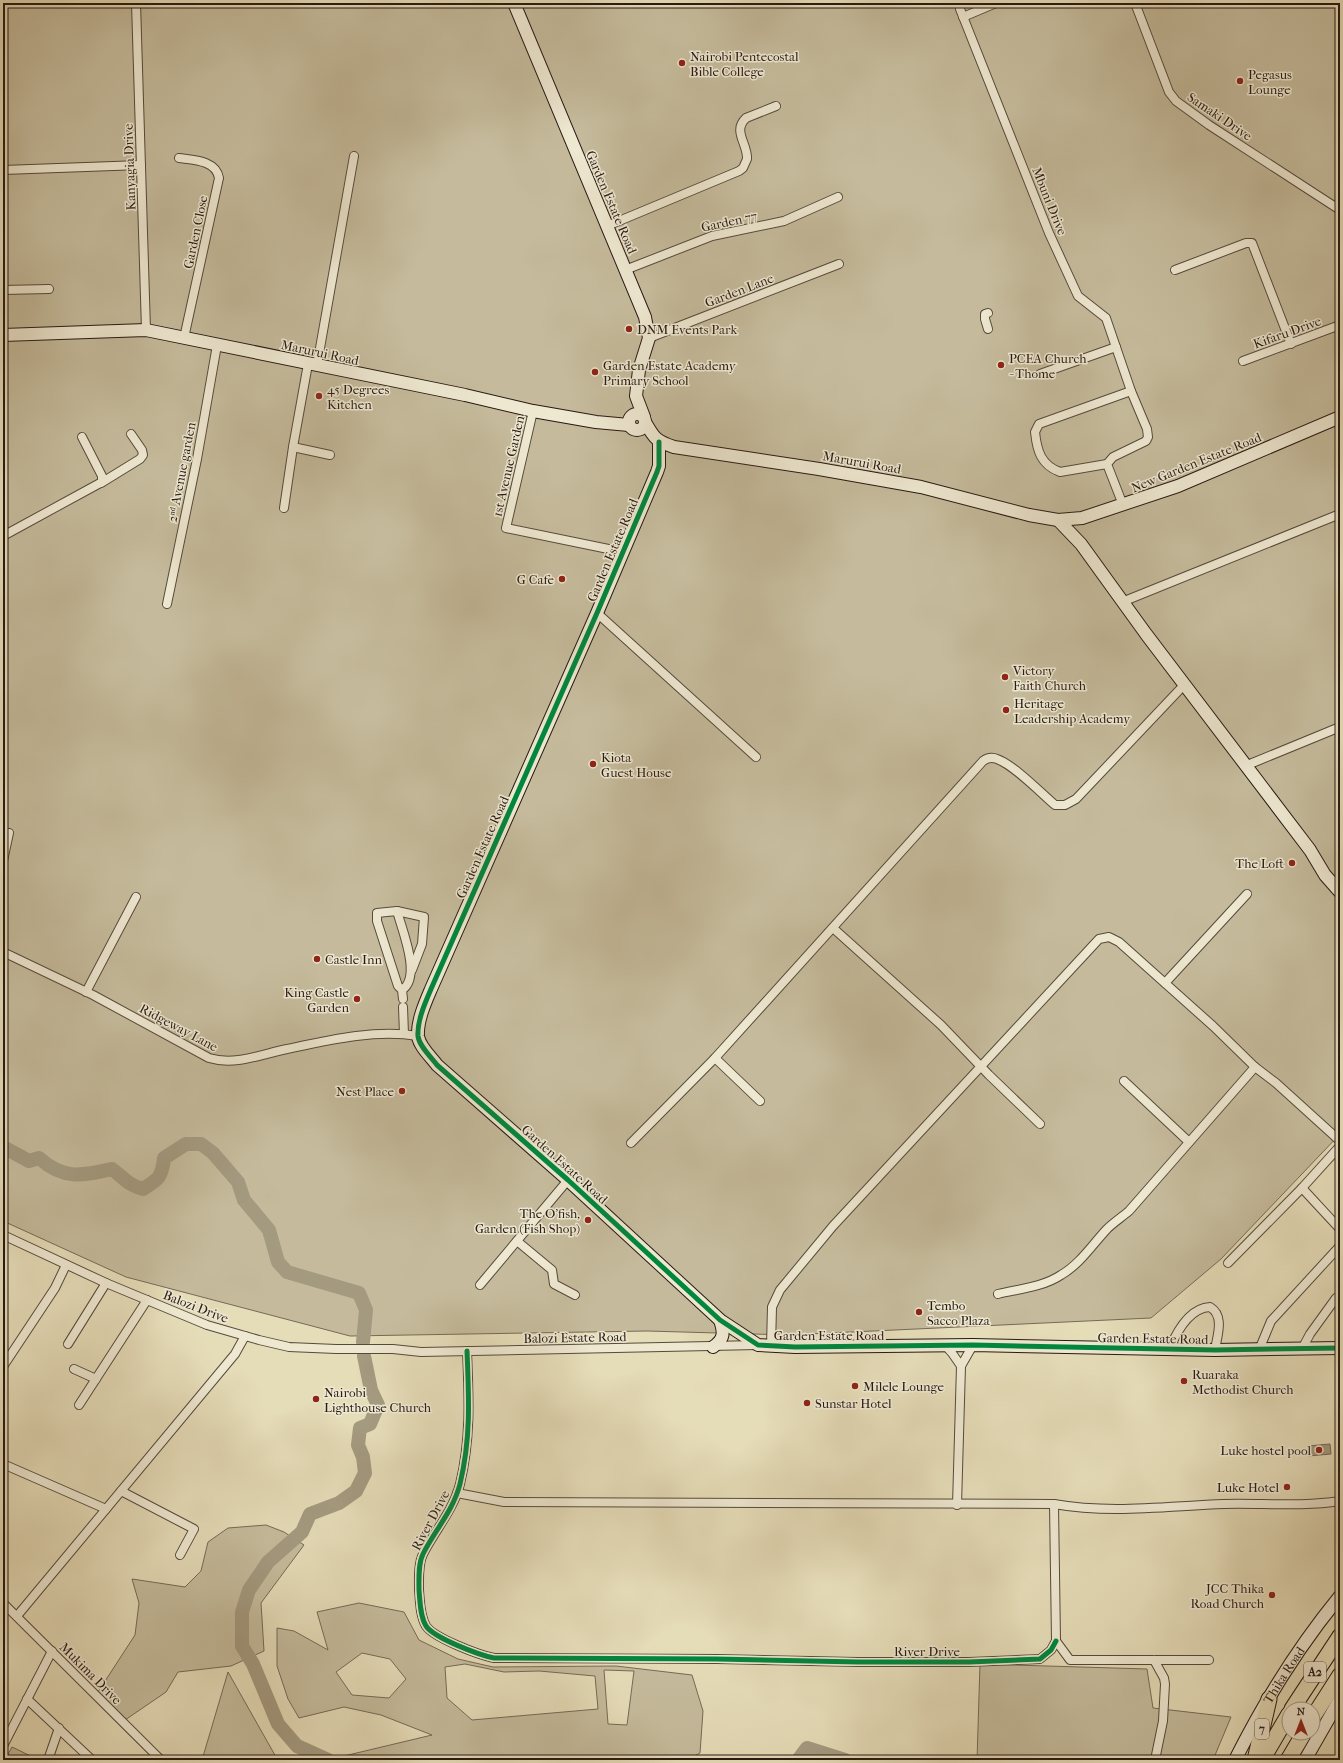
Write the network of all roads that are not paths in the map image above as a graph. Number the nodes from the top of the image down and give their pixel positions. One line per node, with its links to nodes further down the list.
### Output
1 (136, 3): 8 (street, Kanyagia Drive)
2 (514, 3): 12 (street, Garden Estate Road)
3 (996, 3): 27 (street, Mbuni Drive)
4 (1135, 3): 11 (street, Samaki Drive)
5 (776, 106): 12 (street)
6 (354, 156): 29 (street)
7 (180, 158): 23 (street, Garden Close)
8 (141, 165): 9 (street); 21 (street, Kanyagia Drive)
9 (3, 170)
10 (838, 197): 14 (street, Garden 77)
11 (1340, 210)
12 (607, 226): 14 (street, Garden Estate Road)
13 (839, 264): 24 (street, Garden Lane)
14 (625, 270): 24 (street, Garden Estate Road)
15 (1175, 270): 25 (street)
16 (49, 289): 17 (street)
17 (3, 290)
18 (988, 313): 20 (street)
19 (1340, 325): 25 (street, Kifaru Drive)
20 (988, 329)
21 (146, 330): 22 (street, Marurui Road); 23 (street, Marurui Road)
22 (3, 335)
23 (184, 338): 26 (street, Marurui Road)
24 (649, 338): 32 (street, Garden Estate Road)
25 (1291, 344): 28 (street, Kifaru Drive)
26 (217, 345): 29 (street, Marurui Road); 55 (street, 2ⁿᵈ Avenue garden)
27 (1116, 347): 30 (street); 31 (street, Mbuni Drive)
28 (1243, 361)
29 (313, 364): 33 (street, Marurui Road); 40 (street)
30 (1040, 374)
31 (1131, 391): 43 (street, Mbuni Drive); 43 (street)
32 (636, 396): 35 (street, Garden Estate Road); 36 (street)
33 (533, 411): 36 (street, Marurui Road); 53 (street, 1st Avenue Garden)
34 (1340, 417): 46 (street, New Garden Estate Road)
35 (645, 420): 36 (street); 39 (street, Garden Estate Road)
36 (631, 424): 39 (street, Marurui Road)
37 (131, 434): 45 (street)
38 (82, 437): 45 (street)
39 (656, 440): 41 (street, Marurui Road); 44 (street, Garden Estate Road)
40 (293, 447): 42 (street); 47 (street)
41 (674, 447): 44 (street); 50 (street, Marurui Road)
42 (330, 455)
43 (1107, 464): 46 (street)
44 (660, 466): 53 (street, Garden Estate Road)
45 (100, 483): 51 (street)
46 (1123, 505): 49 (street, New Garden Estate Road)
47 (284, 508)
48 (1340, 514): 54 (street)
49 (1082, 518): 50 (street, New Garden Estate Road); 52 (street)
50 (1058, 520): 52 (street)
51 (3, 536)
52 (1081, 544): 54 (street)
53 (623, 552): 56 (street, Garden Estate Road)
54 (1122, 602): 57 (street)
55 (167, 604)
56 (597, 614): 59 (street); 74 (street, Garden Estate Road)
57 (1184, 685): 60 (street); 67 (street)
58 (1340, 727): 60 (street)
59 (756, 757)
60 (1245, 766): 63 (street)
61 (9, 833): 62 (street)
62 (3, 861)
63 (1340, 892)
64 (1248, 894): 70 (street)
65 (136, 897): 72 (street)
66 (397, 911): 69 (street); 69 (street); 71 (street)
67 (834, 928): 75 (street); 76 (street)
68 (3, 952): 72 (street, Ridgeway Lane)
69 (412, 970): 71 (street)
70 (1165, 983): 76 (street); 77 (street)
71 (402, 990): 73 (street)
72 (86, 992): 73 (street, Ridgeway Lane)
73 (404, 1034): 74 (street, Ridgeway Lane)
74 (418, 1036): 85 (street, Garden Estate Road)
75 (715, 1058): 79 (street); 83 (street)
76 (981, 1065): 80 (street); 105 (street)
77 (1255, 1067): 81 (street); 82 (street)
78 (1124, 1081): 82 (street)
79 (760, 1101)
80 (1040, 1124)
81 (1340, 1141)
82 (1189, 1142): 95 (street)
83 (630, 1143)
84 (1340, 1146): 86 (street)
85 (568, 1180): 89 (street); 99 (street, Garden Estate Road)
86 (1302, 1188): 87 (street); 91 (street)
87 (1340, 1229)
88 (3, 1235): 92 (street, Balozi Drive)
89 (517, 1241): 94 (street); 96 (street)
90 (1340, 1246): 112 (street)
91 (1228, 1263)
92 (66, 1265): 93 (street, Balozi Drive); 114 (street)
93 (106, 1283): 98 (street, Balozi Drive); 101 (street)
94 (480, 1285)
95 (998, 1294)
96 (575, 1295)
97 (1336, 1298): 109 (street)
98 (147, 1300): 100 (street, Balozi Drive); 117 (street)
99 (720, 1320): 103 (street); 104 (street, Garden Estate Road)
100 (245, 1336): 108 (street, Balozi Drive); 120 (street)
101 (68, 1344)
102 (973, 1345): 106 (street, Garden Estate Road); 110 (street, Garden Estate Road); 115 (street)
103 (713, 1346): 104 (street, Balozi Estate Road); 113 (street, Balozi Estate Road)
104 (758, 1346): 105 (street, Garden Estate Road)
105 (771, 1346): 106 (street, Garden Estate Road)
106 (945, 1346): 115 (street)
107 (1340, 1348): 109 (street, Garden Estate Road)
108 (392, 1349): 113 (street, Balozi Estate Road)
109 (1302, 1349): 112 (street, Garden Estate Road)
110 (1169, 1350): 111 (street, Garden Estate Road); 111 (street)
111 (1215, 1350): 112 (street, Garden Estate Road)
112 (1259, 1350)
113 (467, 1351): 121 (street, River Drive)
114 (4, 1365)
115 (961, 1366): 124 (street)
116 (74, 1369): 117 (street)
117 (96, 1379): 118 (street)
118 (79, 1405)
119 (3, 1464): 125 (street)
120 (121, 1491): 125 (street); 126 (street)
121 (457, 1493): 124 (street); 131 (street, River Drive)
122 (1340, 1501): 123 (street)
123 (1054, 1504): 124 (street); 131 (street)
124 (957, 1505)
125 (106, 1509): 129 (street)
126 (180, 1555)
127 (1340, 1596): 137 (street, Thika Road)
128 (3, 1603): 129 (street, Mukima Drive)
129 (17, 1616): 132 (street, Mukima Drive)
130 (1340, 1636): 139 (highway, Thika Road / A2)
131 (1056, 1642): 133 (street)
132 (52, 1651): 136 (street); 147 (street, Mukima Drive)
133 (1154, 1660): 134 (street); 148 (street)
134 (1209, 1660)
135 (1340, 1675): 140 (highway, A2)
136 (27, 1699): 141 (street); 144 (street)
137 (1269, 1699): 149 (street, Thika Road); 150 (highway, 7)
138 (1340, 1699): 153 (street)
139 (1297, 1701)
140 (1321, 1705)
141 (59, 1728): 145 (street); 146 (street)
142 (1281, 1728): 151 (highway, Thika Road)
143 (1299, 1741): 152 (highway)
144 (3, 1746)
145 (48, 1760)
146 (92, 1760)
147 (161, 1760)
148 (1155, 1760)
149 (1236, 1760)
150 (1255, 1760)
151 (1262, 1760)
152 (1288, 1760)
153 (1305, 1760)

